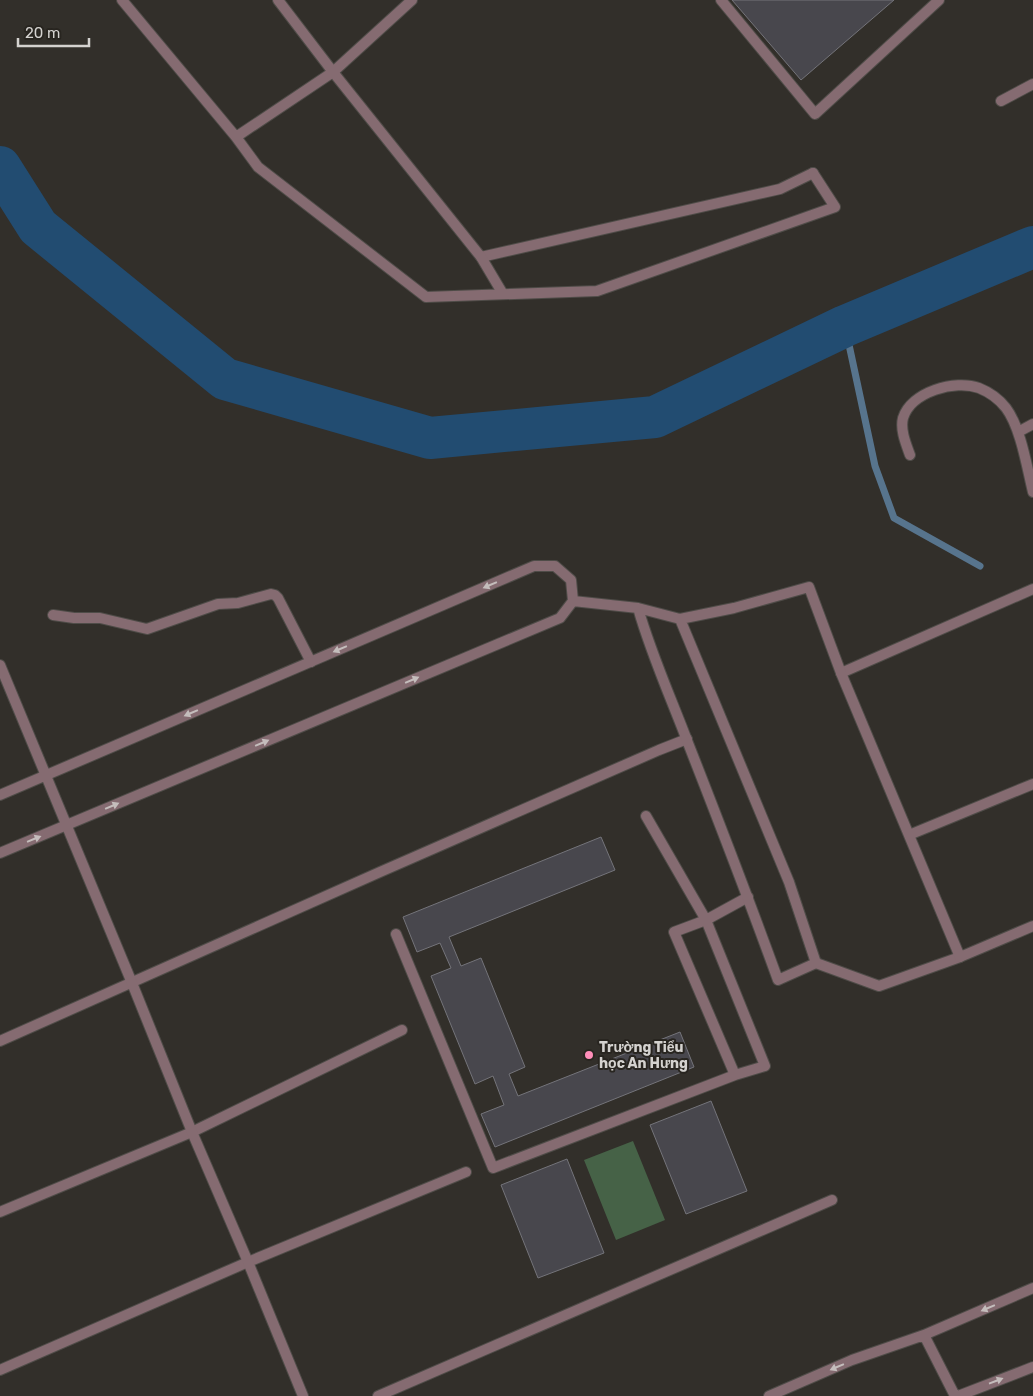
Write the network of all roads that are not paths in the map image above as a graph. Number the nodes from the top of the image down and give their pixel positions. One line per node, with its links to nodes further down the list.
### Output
1 (122, 0): 9 (street)
2 (278, 0): 6 (street)
3 (412, 0): 6 (street)
4 (721, 0): 5 (street)
5 (939, 0)
6 (333, 72): 9 (street); 10 (street)
7 (1033, 84): 8 (street)
8 (1001, 101)
9 (236, 137): 11 (street)
10 (481, 257): 11 (street); 11 (street)
11 (503, 294)
12 (1033, 424): 13 (street)
13 (1018, 432): 14 (street); 15 (street)
14 (910, 456)
15 (1033, 492)
16 (1033, 589): 23 (street)
17 (573, 601): 18 (street); 21 (street, one-way to 21); 29 (street, one-way to 17)
18 (638, 608): 20 (street); 24 (street)
19 (53, 615): 21 (street)
20 (680, 619): 23 (street); 37 (street)
21 (312, 662): 25 (street, one-way to 25)
22 (0, 665): 25 (street)
23 (841, 673): 30 (street)
24 (687, 740): 32 (street); 38 (street)
25 (47, 775): 27 (street); 29 (street)
26 (1033, 784): 30 (street)
27 (0, 795)
28 (646, 816): 33 (street)
29 (67, 825): 31 (street, one-way to 29); 38 (street)
30 (909, 835): 36 (street)
31 (0, 853)
32 (748, 897): 33 (street); 37 (street)
33 (706, 920): 41 (street); 41 (street)
34 (1033, 926): 36 (street)
35 (396, 934): 41 (street)
36 (960, 957): 37 (street)
37 (816, 963)
38 (132, 983): 40 (street); 42 (street)
39 (402, 1030): 42 (street)
40 (0, 1041)
41 (735, 1075)
42 (192, 1132): 45 (street); 46 (street)
43 (466, 1172): 46 (street)
44 (832, 1200): 52 (street)
45 (0, 1212)
46 (248, 1262): 50 (street); 51 (street)
47 (1033, 1288): 48 (street, one-way to 48)
48 (924, 1335): 53 (street, one-way to 53); 54 (street)
49 (1033, 1367): 54 (street, one-way to 49)
50 (0, 1370)
51 (303, 1396)
52 (378, 1396)
53 (769, 1396)
54 (956, 1396)

